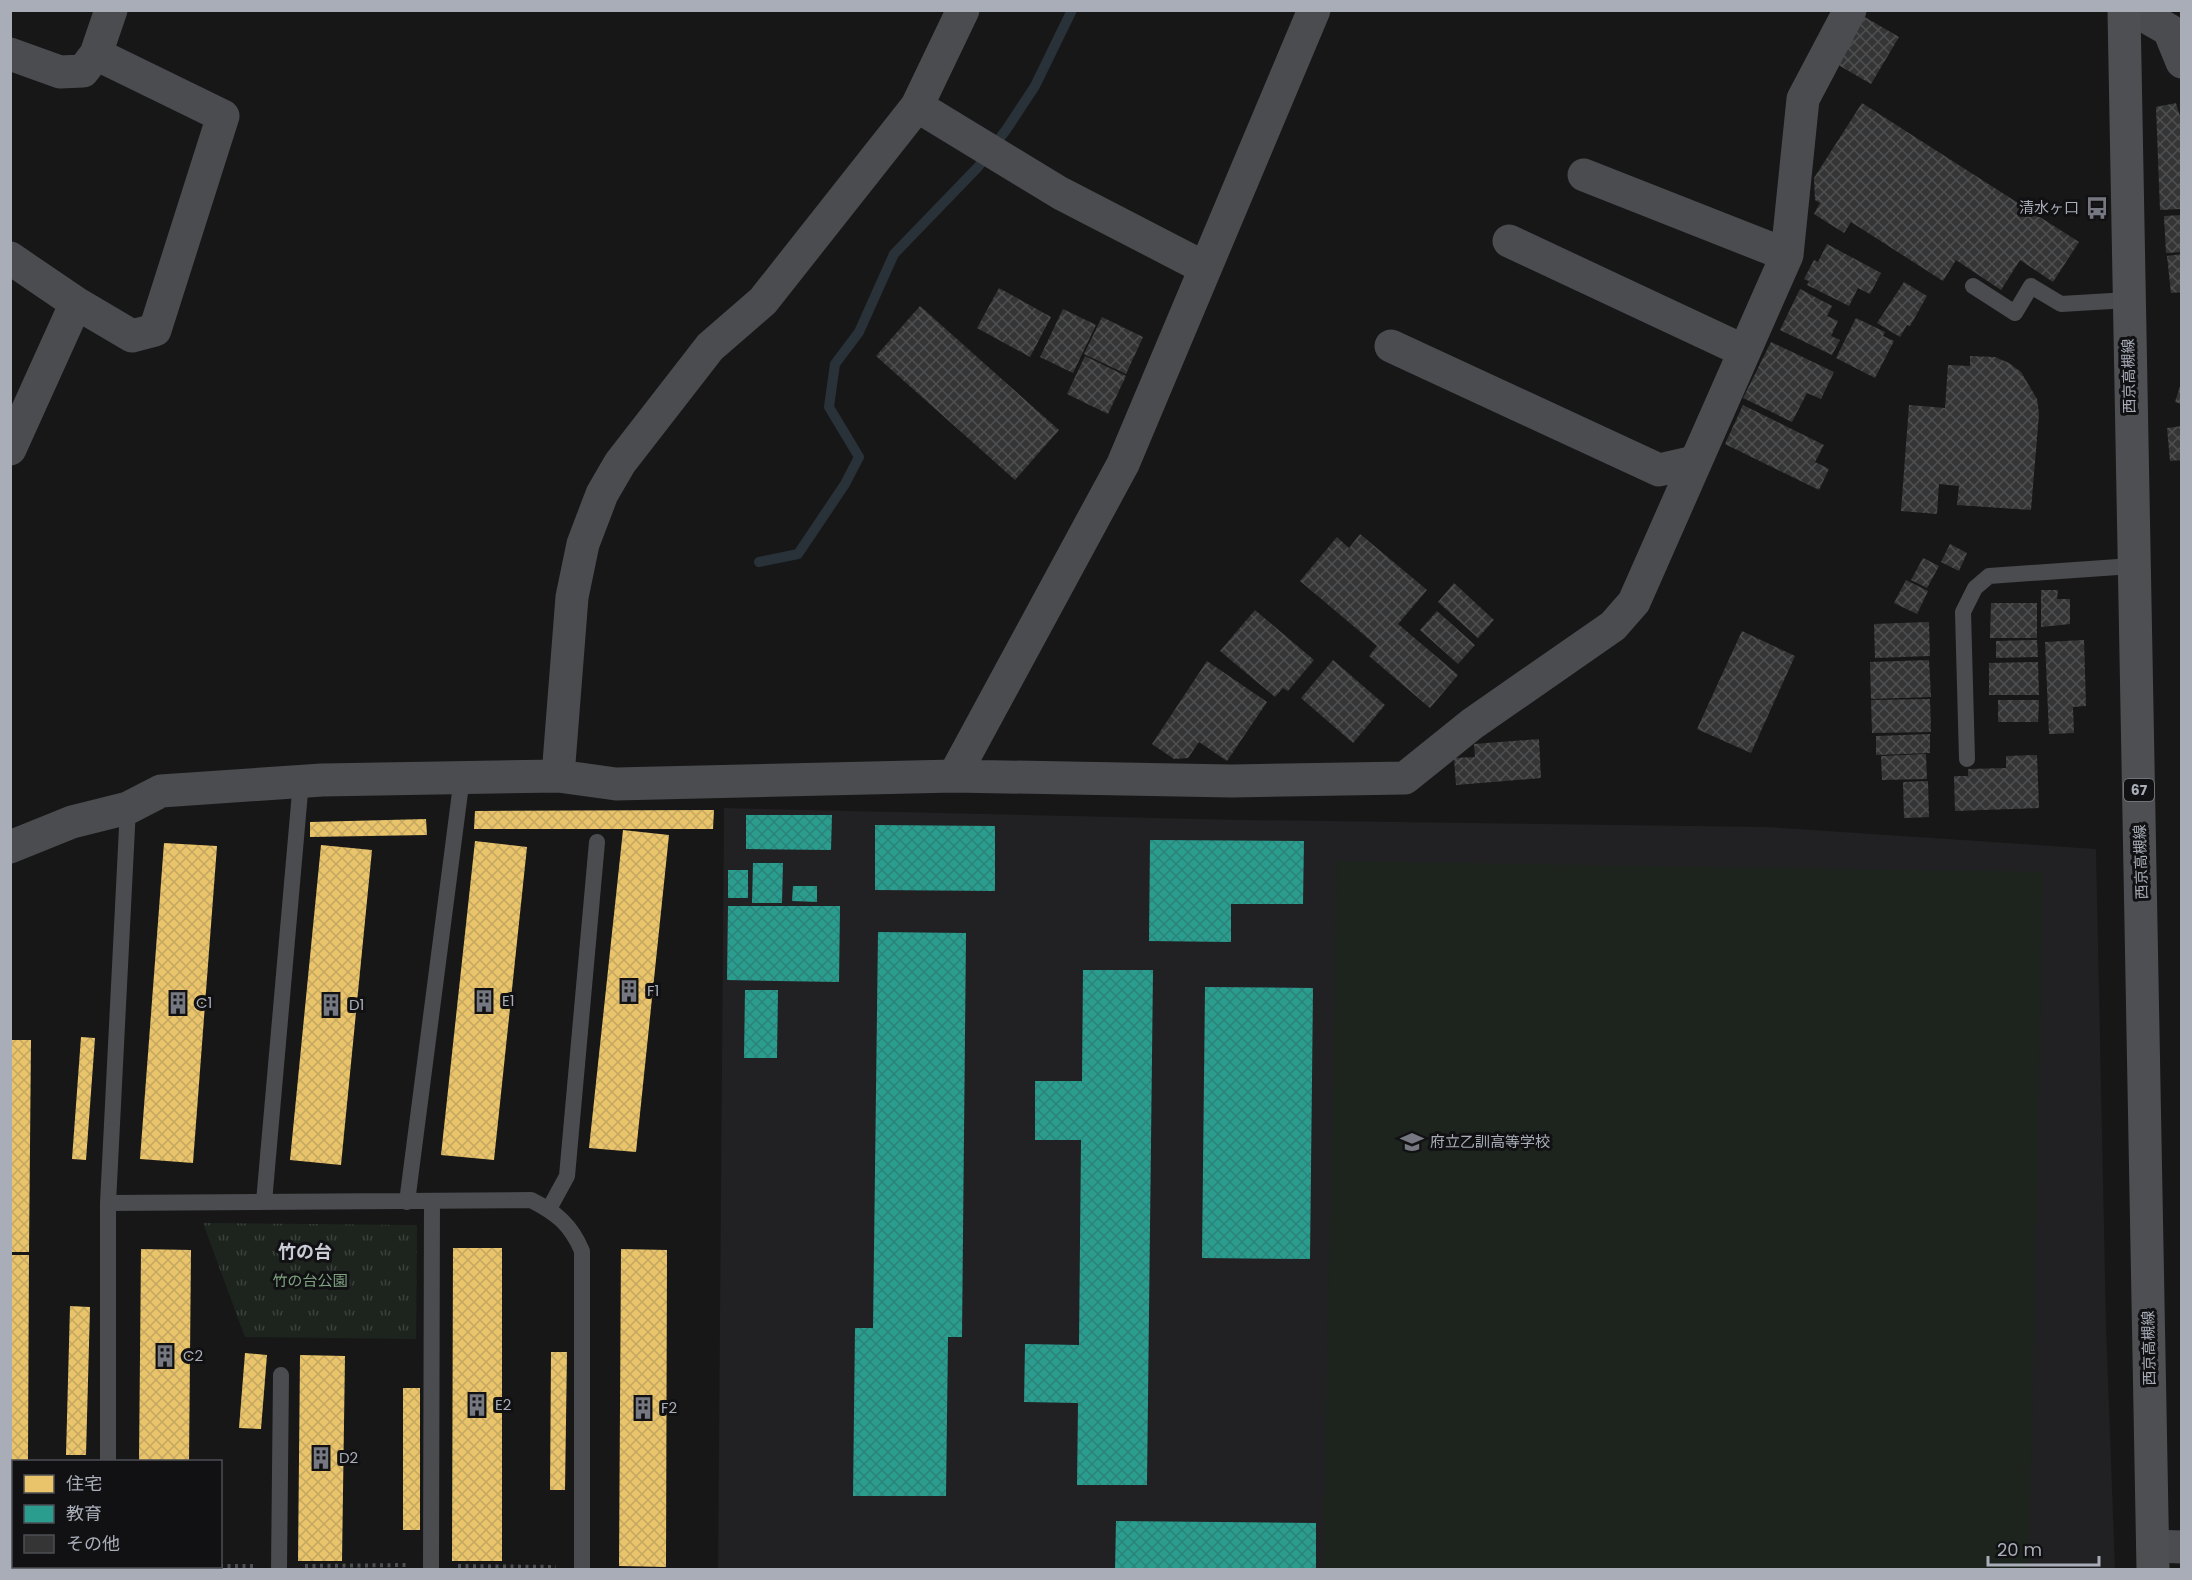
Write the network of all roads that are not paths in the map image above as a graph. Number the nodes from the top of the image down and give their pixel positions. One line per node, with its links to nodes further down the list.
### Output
1 (111, 10): 8 (street)
2 (963, 10): 10 (street)
3 (1314, 10): 15 (street)
4 (1850, 10): 13 (street)
5 (2124, 10): 17 (main road, 西京高槻線 / 67)
6 (2134, 10): 9 (street)
7 (10, 54): 8 (street)
8 (96, 54): 18 (street)
9 (2181, 62)
10 (917, 106): 15 (street); 25 (street)
11 (1584, 175): 13 (street)
12 (1509, 241): 20 (street)
13 (1787, 255): 20 (street)
14 (10, 258): 18 (street)
15 (1205, 268): 26 (street)
16 (1972, 286): 17 (lane)
17 (2128, 300): 23 (main road, 西京高槻線 / 67)
18 (76, 303): 21 (street)
19 (1391, 346): 22 (street)
20 (1744, 351): 22 (street)
21 (10, 449)
22 (1694, 462): 26 (street)
23 (2132, 566): 24 (lane); 39 (main road, 西京高槻線 / 67)
24 (1966, 759)
25 (558, 776): 26 (street); 27 (street)
26 (954, 776)
27 (462, 777): 28 (street); 34 (lane)
28 (301, 781): 29 (street); 33 (lane)
29 (128, 808): 31 (street); 35 (lane)
30 (597, 842): 36 (lane)
31 (10, 847)
32 (432, 1201): 34 (lane); 36 (lane); 41 (lane)
33 (264, 1202): 34 (lane); 35 (lane)
34 (407, 1202)
35 (108, 1203): 38 (lane)
36 (549, 1209): 42 (lane)
37 (281, 1375): 40 (lane)
38 (108, 1460)
39 (2163, 1554)
40 (279, 1569)
41 (431, 1569)
42 (582, 1569)

